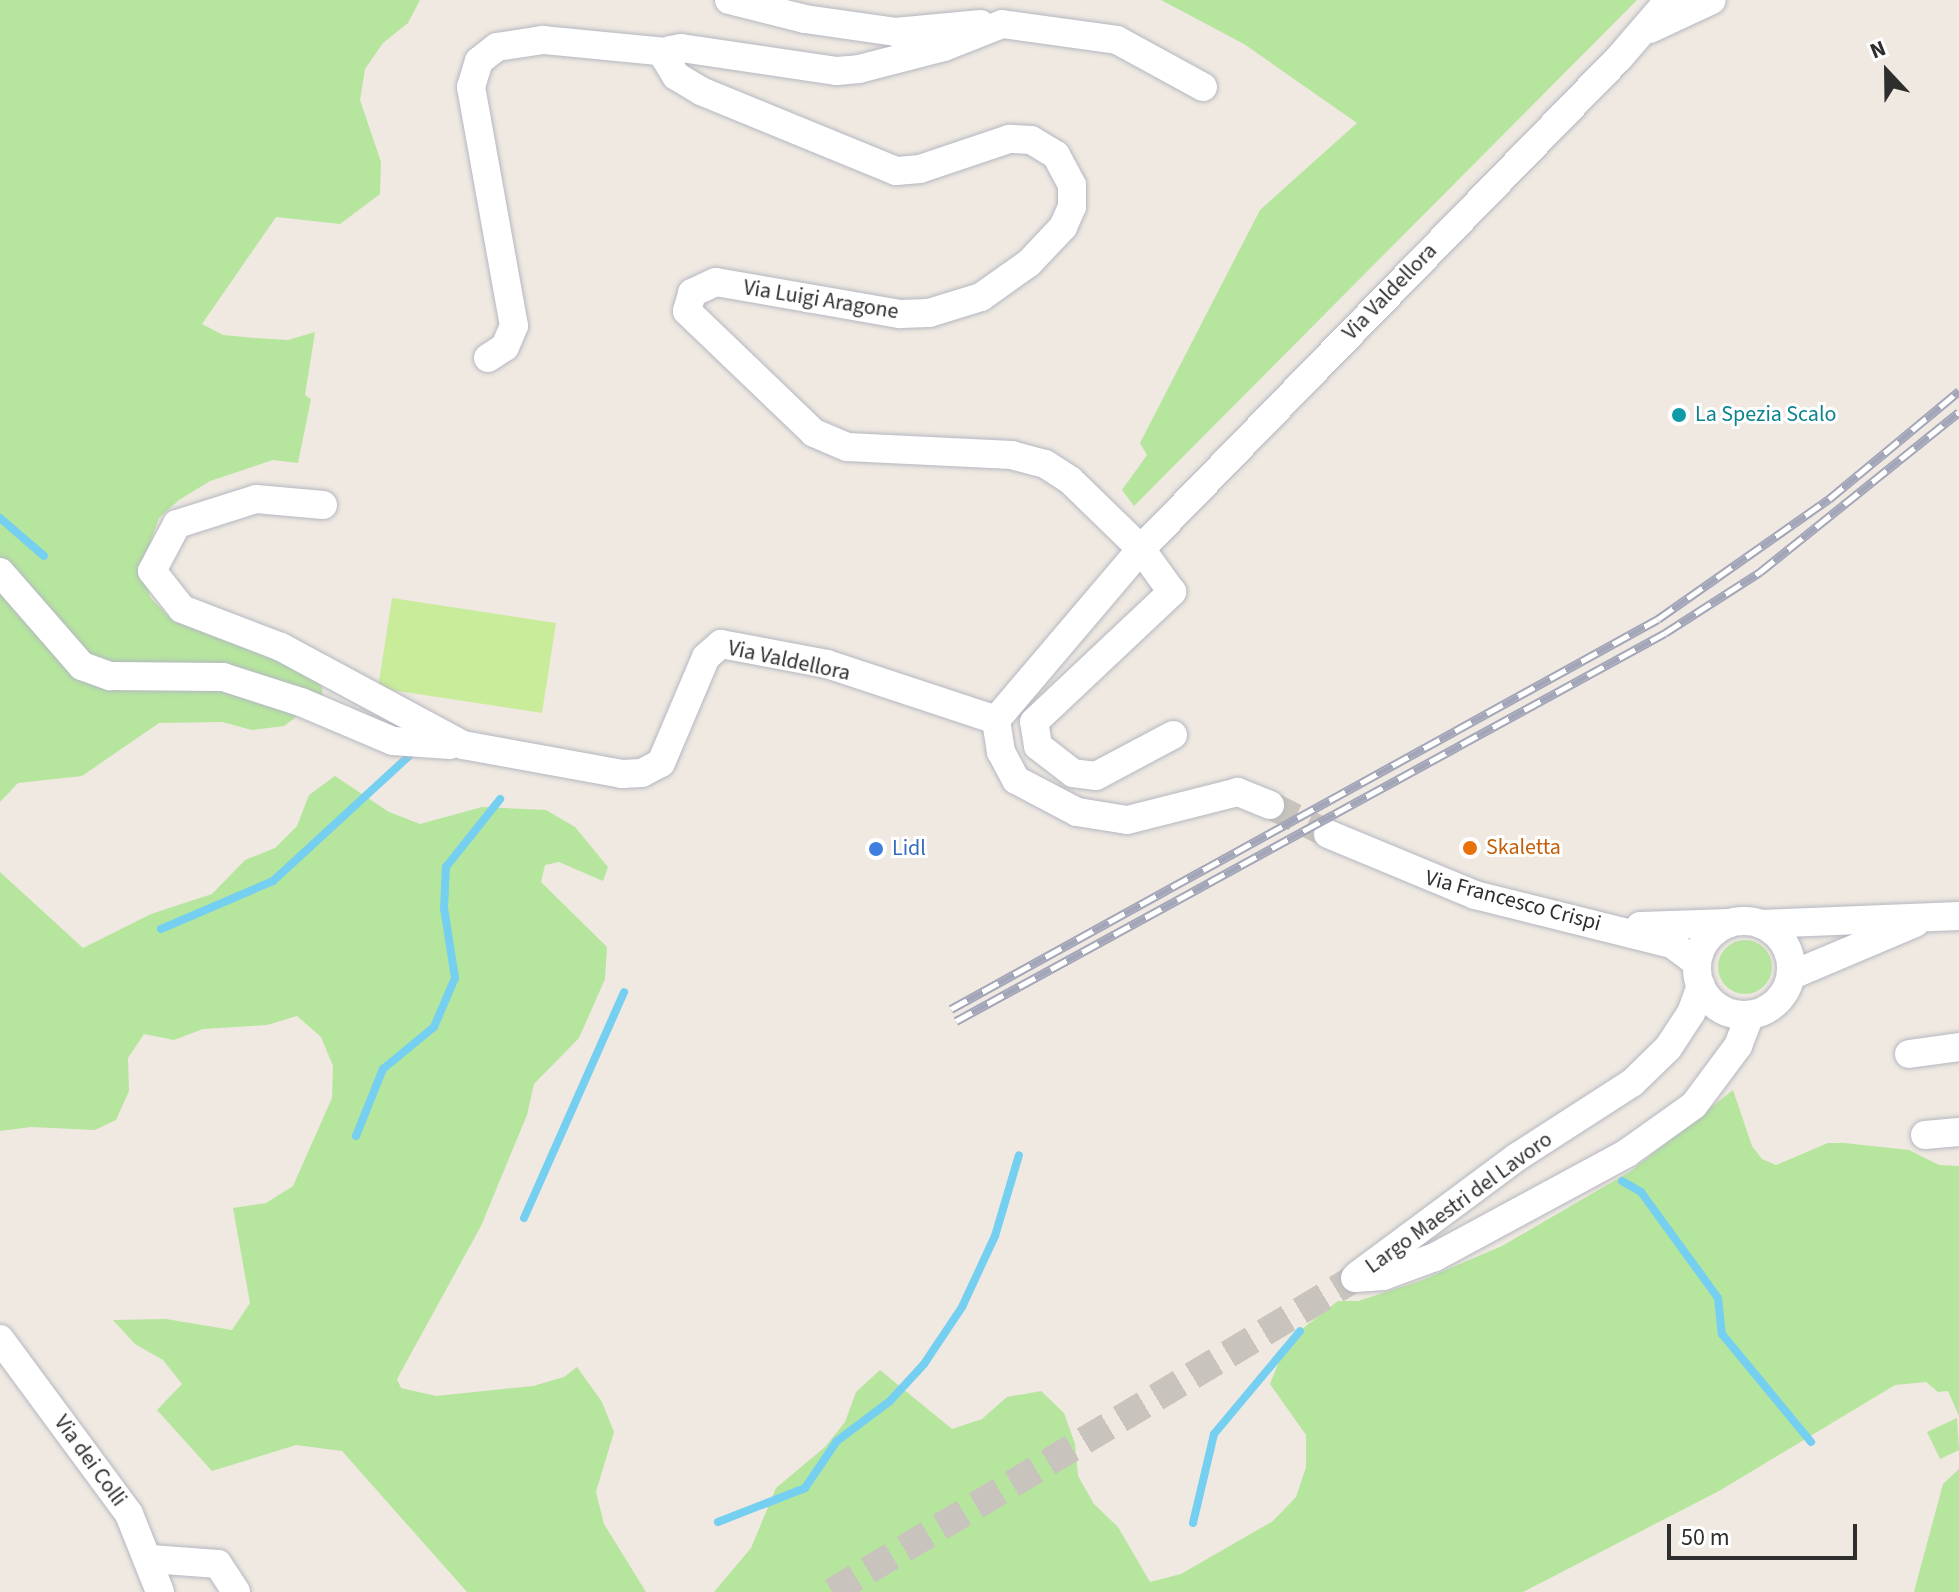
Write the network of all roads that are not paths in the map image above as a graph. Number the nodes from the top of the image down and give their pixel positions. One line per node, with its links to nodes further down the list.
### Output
1 (729, 0): 4 (street)
2 (1669, 0): 5 (street, Via Valdellora)
3 (1712, 0): 5 (street, Via Valdellora)
4 (1002, 24): 6 (street); 7 (street)
5 (1638, 34): 10 (street, Via Valdellora)
6 (667, 52): 8 (street); 10 (street, Via Luigi Aragone)
7 (1203, 87)
8 (488, 358)
9 (323, 505): 14 (street, Via Valdellora)
10 (1141, 549): 12 (street, Via Valdellora); 13 (street)
11 (0, 572): 14 (street, Via Valdellora)
12 (996, 720): 14 (street, Via Valdellora); 15 (street)
13 (1173, 735)
14 (463, 745)
15 (1270, 805)
16 (1328, 834): 21 (street, Via Francesco Crispi)
17 (1930, 916): 18 (street); 20 (street); 23 (street)
18 (1959, 916)
19 (1730, 923): 20 (street); 21 (street, Via Francesco Crispi); 22 (street, Largo Maestri del Lavoro)
20 (1761, 924): 23 (street)
21 (1611, 927): 22 (street, Via Francesco Crispi)
22 (1699, 974): 24 (street); 24 (street, Largo Maestri del Lavoro)
23 (1792, 975): 24 (street)
24 (1750, 1015)
25 (1959, 1047): 26 (street)
26 (1909, 1054)
27 (1959, 1132): 28 (street)
28 (1925, 1135)
29 (0, 1339): 30 (street, Via dei Colli)
30 (151, 1559): 31 (street, Via dei Colli); 32 (street)
31 (160, 1592)
32 (236, 1592)

